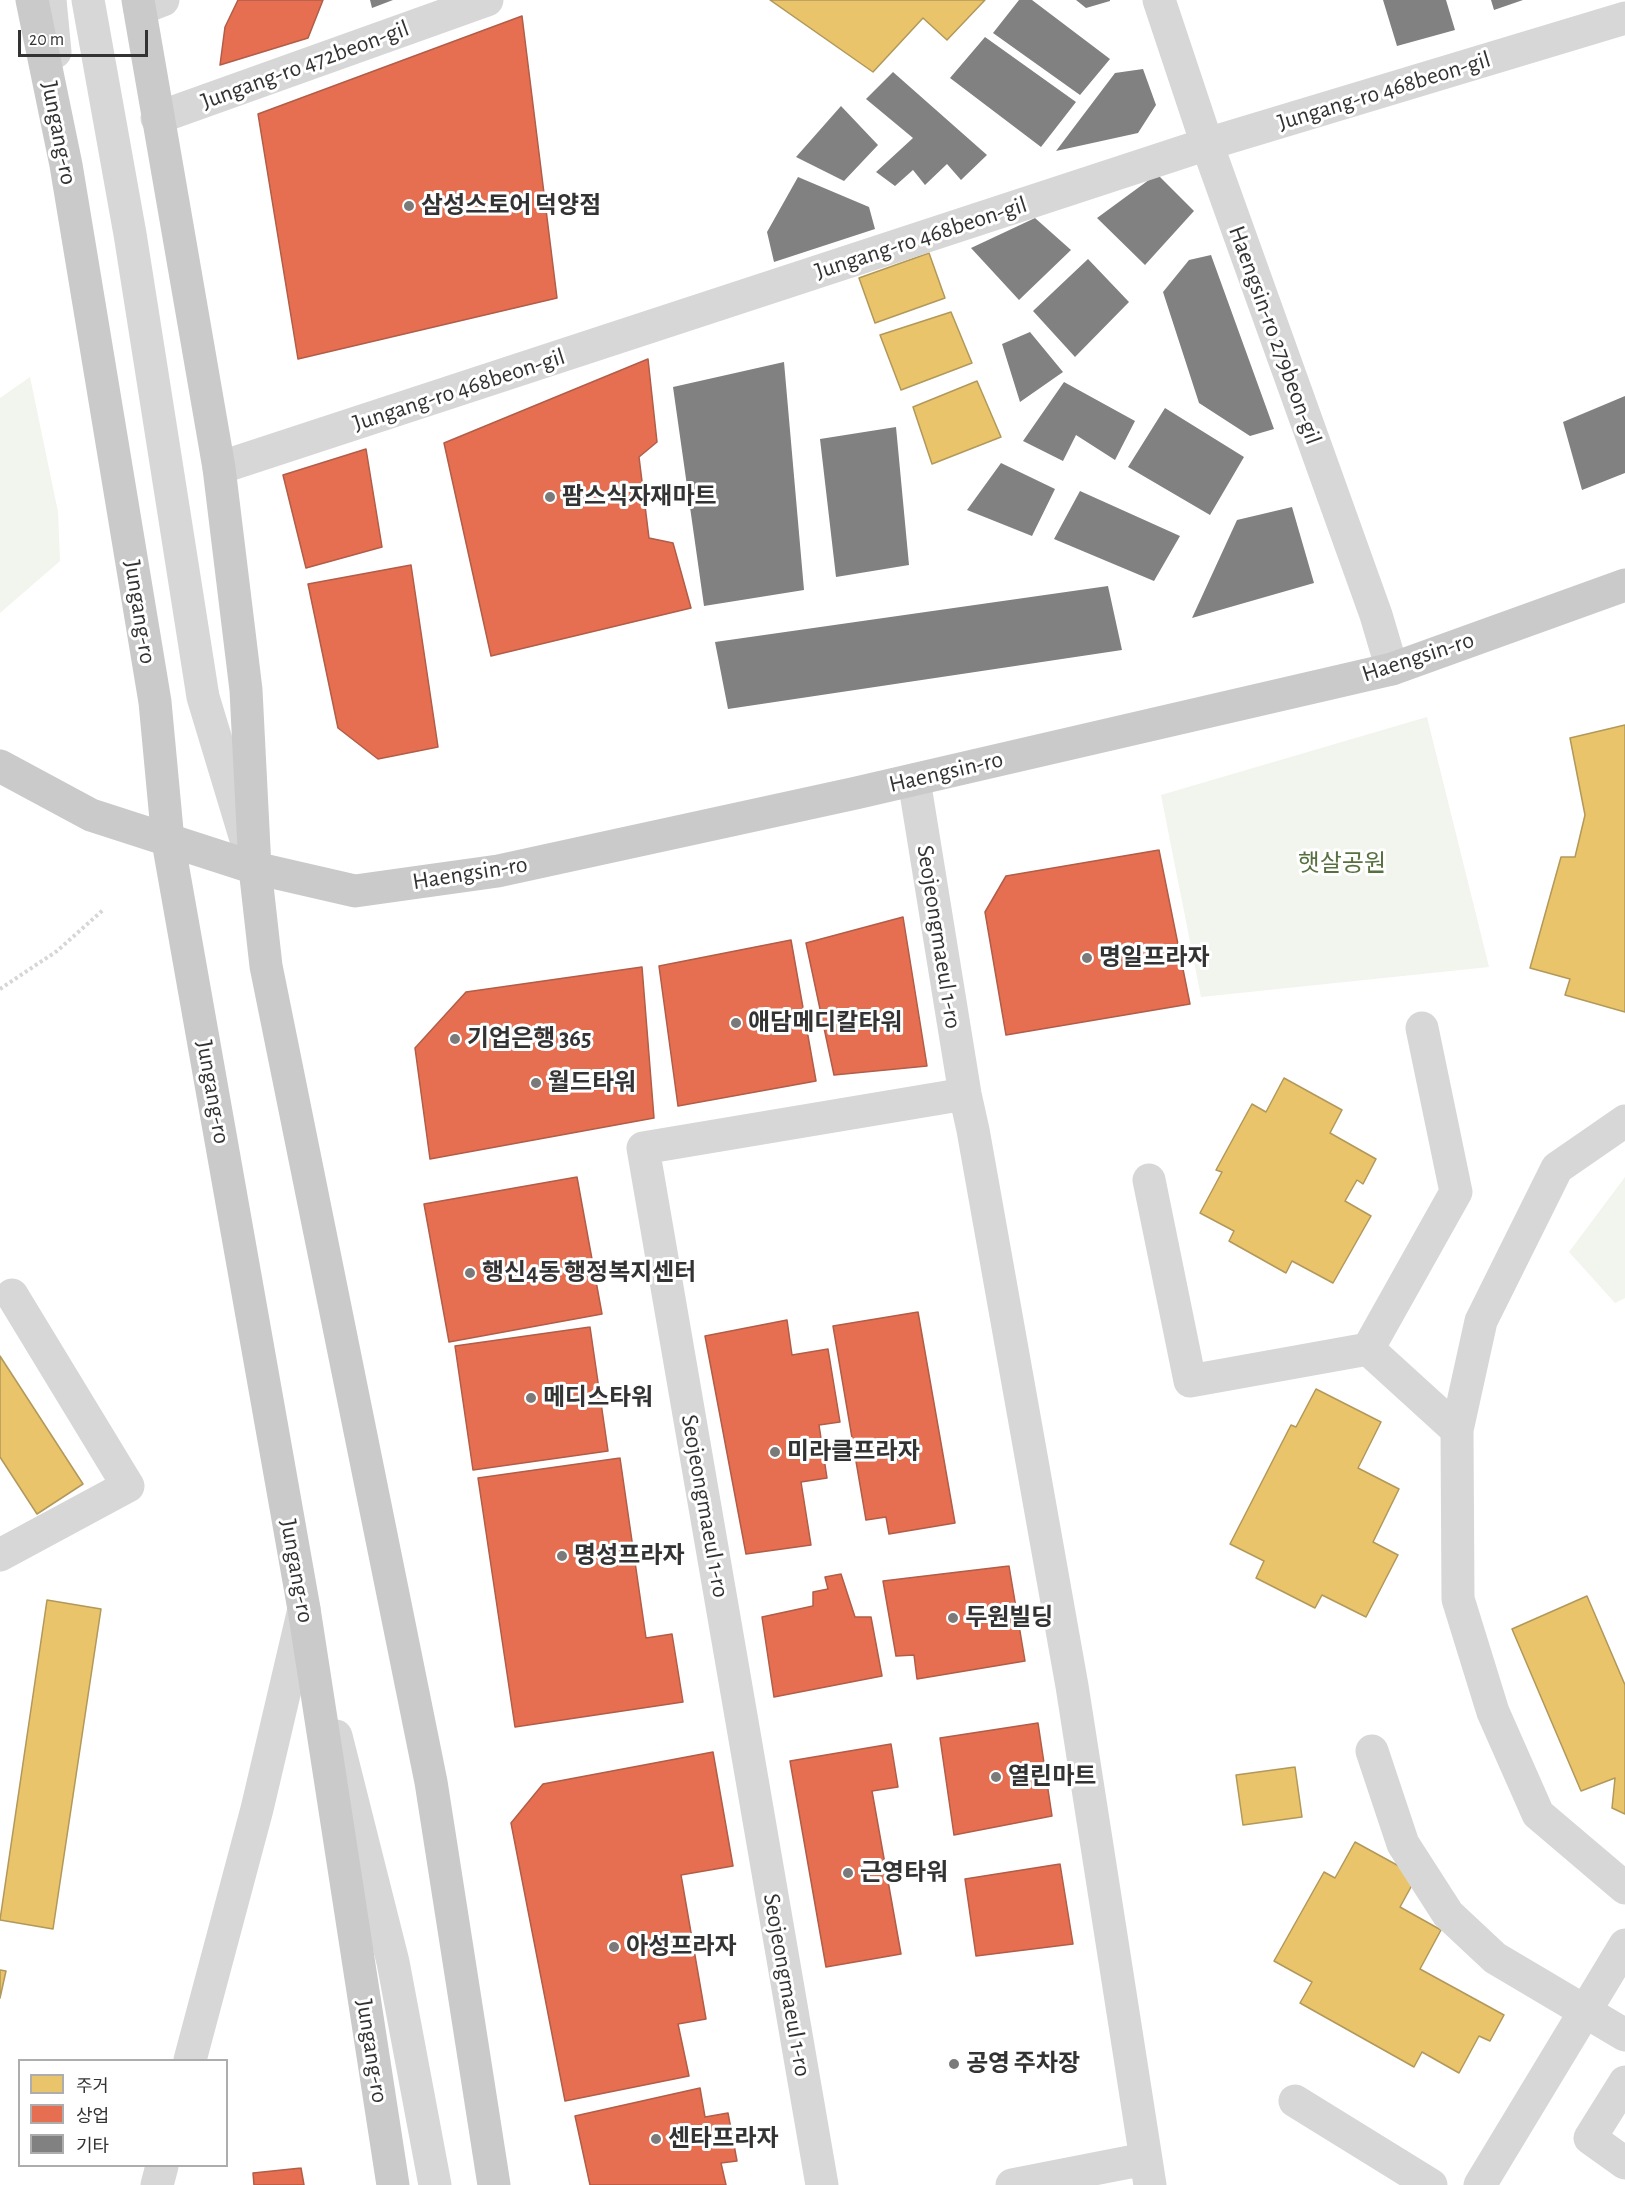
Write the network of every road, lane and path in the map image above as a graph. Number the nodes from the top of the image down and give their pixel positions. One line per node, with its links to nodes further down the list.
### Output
1 (33, 0): 10 (main road, Jungang-ro)
2 (50, 0): 10 (street)
3 (88, 0): 17 (street)
4 (487, 0): 8 (street, Jungang-ro 472beon-gil)
5 (1159, 0): 9 (street, Haengsin-ro 279beon-gil)
6 (147, 3): 8 (main road)
7 (1625, 18): 9 (street, Jungang-ro 468beon-gil)
8 (157, 118): 11 (main road)
9 (1207, 144): 11 (street, Jungang-ro 468beon-gil); 13 (street, Haengsin-ro 279beon-gil)
10 (66, 165): 16 (main road, Jungang-ro)
11 (219, 468): 17 (main road)
12 (1625, 585): 13 (main road, Haengsin-ro)
13 (1392, 669): 15 (main road, Haengsin-ro)
14 (0, 766): 16 (main road)
15 (914, 780): 17 (main road, Haengsin-ro); 21 (street, Seojeongmaeul 1-ro)
16 (168, 841): 17 (main road, Haengsin-ro); 28 (main road, Jungang-ro)
17 (255, 868): 43 (main road)
18 (103, 910): 19 (path)
19 (0, 989)
20 (1422, 1028): 25 (street)
21 (965, 1094): 39 (street, Seojeongmaeul 1-ro); 44 (street, Seojeongmaeul 1-ro)
22 (1625, 1121): 26 (street)
23 (1149, 1180): 25 (street)
24 (12, 1295): 27 (street)
25 (1368, 1349): 26 (street)
26 (1457, 1430): 30 (street)
27 (0, 1555)
28 (304, 1609): 34 (street); 41 (main road, Jungang-ro); 42 (street)
29 (1371, 1750): 32 (street)
30 (1625, 1888)
31 (1625, 1946): 32 (street)
32 (1585, 2011): 33 (street); 47 (street)
33 (1625, 2036)
34 (191, 2059)
35 (1625, 2082): 37 (street)
36 (1295, 2101): 46 (street)
37 (1625, 2163)
38 (162, 2167): 40 (street)
39 (1147, 2172): 45 (street, Seojeongmaeul 1-ro)
40 (157, 2185)
41 (393, 2185)
42 (435, 2185)
43 (494, 2185)
44 (822, 2185)
45 (1012, 2185)
46 (1431, 2185)
47 (1480, 2185)

